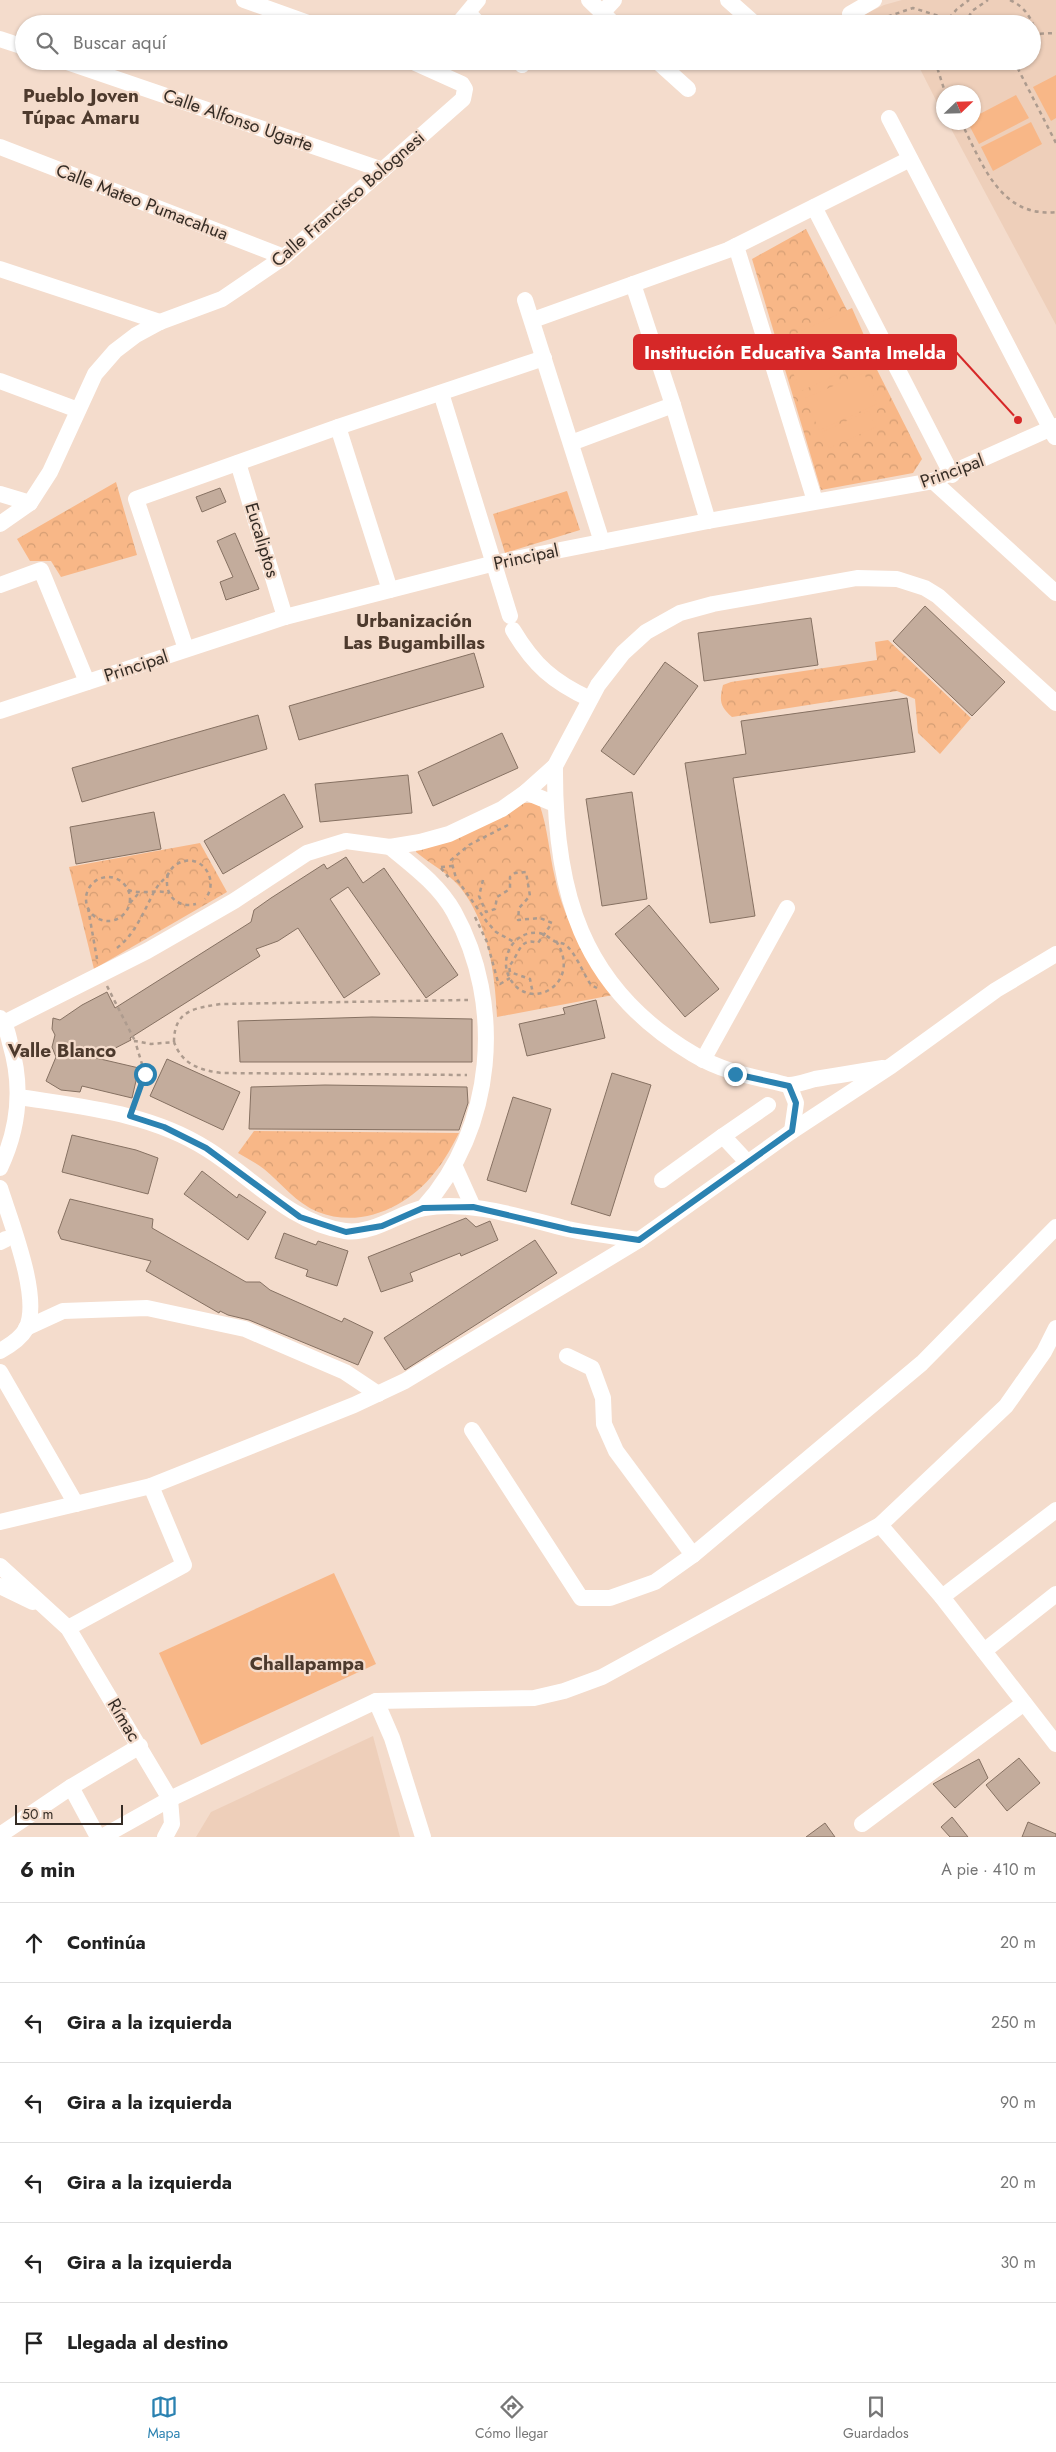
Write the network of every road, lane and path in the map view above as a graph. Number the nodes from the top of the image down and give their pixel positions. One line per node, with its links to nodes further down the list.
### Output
1 (244, 0): 10 (street)
2 (478, 0): 13 (street)
3 (589, 0): 14 (street)
4 (614, 0): 15 (street)
5 (728, 0): 16 (street)
6 (874, 0): 11 (street)
7 (969, 0): 19 (path)
8 (988, 0): 20 (path)
9 (1010, 0): 21 (path)
10 (264, 3): 12 (street)
11 (850, 14)
12 (291, 15)
13 (470, 15)
14 (604, 15)
15 (609, 15)
16 (745, 15)
17 (892, 15): 18 (path)
18 (935, 15)
19 (952, 15)
20 (970, 15)
21 (1028, 15)
22 (1056, 33): 23 (path)
23 (1041, 34)
24 (0, 39): 25 (street)
25 (15, 44)
26 (90, 70): 38 (street, Calle Alfonso Ugarte)
27 (435, 70): 38 (street, Calle Francisco Bolognesi)
28 (667, 70): 32 (street)
29 (938, 70): 31 (path)
30 (1019, 70): 35 (path)
31 (943, 85)
32 (688, 89)
33 (889, 118): 37 (street)
34 (965, 130): 40 (path)
35 (1056, 142)
36 (0, 147): 42 (street, Calle Mateo Pumacahua)
37 (910, 159): 39 (street); 54 (street)
38 (384, 170): 42 (street, Calle Francisco Bolognesi)
39 (814, 207): 41 (street); 57 (street)
40 (1056, 212)
41 (736, 246): 44 (street); 60 (street)
42 (284, 257): 47 (street, Calle Francisco Bolognesi)
43 (0, 269): 47 (street)
44 (633, 284): 46 (street); 51 (street)
45 (525, 300): 46 (street)
46 (533, 320): 48 (street)
47 (160, 322): 52 (street, Calle Francisco Bolognesi)
48 (544, 358): 50 (street); 55 (street)
49 (0, 381): 52 (street)
50 (441, 393): 53 (street); 65 (street)
51 (673, 405): 55 (street); 62 (street)
52 (78, 410): 61 (street, Calle Francisco Bolognesi)
53 (338, 427): 56 (street); 67 (street)
54 (1054, 431): 57 (street, Principal)
55 (571, 443): 64 (street)
56 (238, 463): 69 (street, Eucaliptos); 70 (street)
57 (952, 474): 58 (street, Principal)
58 (933, 481): 60 (street, Principal); 68 (street)
59 (0, 494): 61 (street)
60 (815, 501): 62 (street, Principal)
61 (30, 503): 63 (street, Calle Francisco Bolognesi)
62 (708, 521): 64 (street, Principal)
63 (0, 524)
64 (602, 542): 65 (street, Principal)
65 (495, 563): 67 (street, Principal); 72 (street)
66 (0, 585): 71 (street)
67 (390, 590): 69 (street, Principal)
68 (1056, 593)
69 (284, 617): 70 (street, Principal)
70 (186, 650): 71 (street, Principal)
71 (87, 682): 74 (street, Principal)
72 (590, 699): 73 (street); 75 (street)
73 (1056, 703)
74 (0, 711)
75 (555, 766): 76 (street); 77 (street)
76 (526, 792): 77 (street); 79 (street)
77 (554, 804): 108 (street)
78 (512, 821): 81 (path)
79 (390, 847): 104 (street); 105 (street)
80 (435, 863): 82 (path)
81 (452, 866): 82 (path); 97 (path)
82 (440, 868): 86 (path)
83 (168, 874): 87 (path); 88 (path); 88 (path)
84 (483, 880): 96 (path)
85 (128, 890): 89 (path); 91 (path); 92 (path)
86 (458, 890)
87 (153, 892): 88 (path); 89 (path); 98 (path)
88 (169, 893)
89 (138, 894): 91 (path)
90 (209, 900): 94 (path)
91 (129, 904): 92 (path)
92 (88, 908): 100 (path)
93 (787, 908): 108 (street)
94 (193, 909)
95 (472, 913): 101 (path)
96 (546, 935): 97 (path); 103 (path); 103 (path)
97 (514, 942): 101 (path)
98 (124, 949)
99 (1056, 954): 109 (street)
100 (105, 957)
101 (510, 978): 103 (path)
102 (105, 981): 106 (path)
103 (533, 994)
104 (484, 1000): 107 (path); 110 (street)
105 (2, 1021): 112 (street)
106 (135, 1041): 107 (path); 114 (path)
107 (174, 1042): 110 (path)
108 (703, 1060): 111 (street)
109 (891, 1066): 111 (street); 115 (street)
110 (482, 1077): 118 (street)
111 (789, 1086): 115 (street)
112 (19, 1097): 114 (street); 119 (street)
113 (768, 1105): 116 (street)
114 (130, 1116): 123 (street)
115 (792, 1131): 117 (street)
116 (723, 1136): 117 (street); 120 (street)
117 (748, 1163): 126 (street)
118 (455, 1167): 122 (street); 123 (street)
119 (0, 1168)
120 (662, 1180)
121 (0, 1188): 127 (street)
122 (473, 1207): 123 (street); 126 (street)
123 (423, 1208)
124 (1056, 1227): 140 (street)
125 (2, 1237): 127 (street)
126 (639, 1240): 133 (street)
127 (26, 1271): 128 (street)
128 (26, 1328): 130 (street); 133 (street)
129 (1056, 1328): 139 (street)
130 (0, 1351)
131 (567, 1356): 140 (street)
132 (0, 1372): 136 (street)
133 (378, 1394): 135 (street)
134 (472, 1430): 140 (street)
135 (151, 1486): 136 (street); 146 (street)
136 (76, 1504): 138 (street)
137 (1056, 1510): 144 (street)
138 (0, 1522)
139 (880, 1525): 144 (street); 148 (street)
140 (693, 1555)
141 (0, 1566): 145 (street, Rímac)
142 (0, 1586): 145 (street, Rímac)
143 (1056, 1594): 147 (street)
144 (942, 1597): 147 (street)
145 (51, 1611): 146 (street, Rímac)
146 (68, 1628): 151 (street, Rímac)
147 (984, 1651): 149 (street)
148 (376, 1701): 153 (street); 158 (street)
149 (1024, 1703): 150 (street); 154 (street)
150 (1055, 1741)
151 (140, 1746): 152 (street); 153 (street, Rímac)
152 (71, 1787): 155 (street); 156 (street)
153 (170, 1799): 156 (street); 157 (street, Rímac)
154 (862, 1824)
155 (0, 1835)
156 (100, 1837)
157 (165, 1837)
158 (423, 1837)

